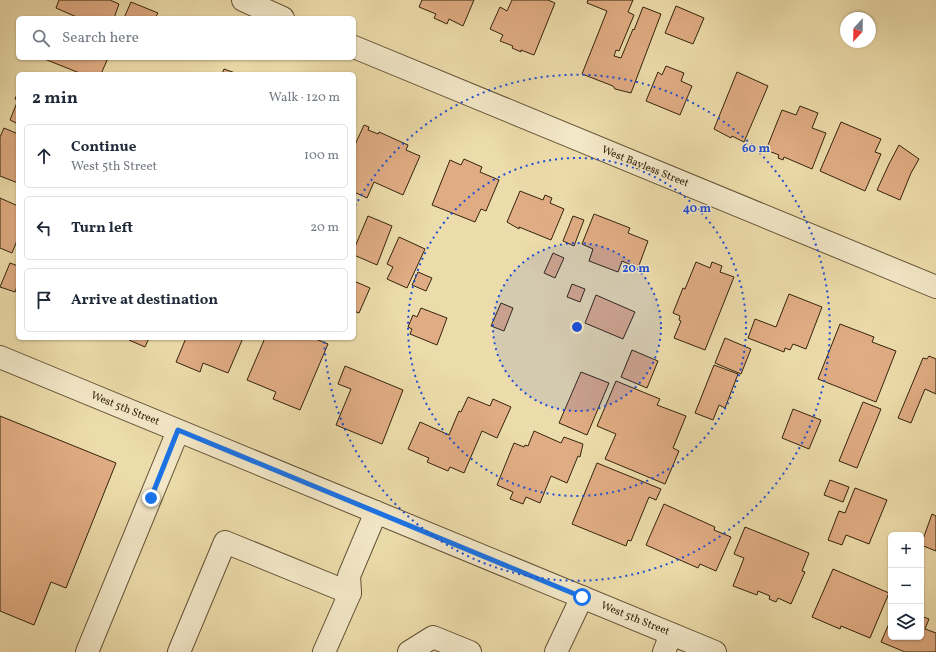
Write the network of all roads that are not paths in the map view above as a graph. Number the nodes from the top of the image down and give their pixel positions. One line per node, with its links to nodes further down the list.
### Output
1 (243, 0): 2 (street)
2 (279, 16)
3 (356, 48): 4 (street, West Bayless Street)
4 (936, 287)
5 (0, 357): 6 (street, West 5th Street)
6 (178, 430): 7 (street, West 5th Street); 11 (street)
7 (376, 512): 8 (street); 9 (street, West 5th Street)
8 (350, 593): 12 (street); 13 (street)
9 (582, 597): 10 (street, West 5th Street); 16 (street)
10 (667, 643): 17 (street, West 5th Street)
11 (87, 652)
12 (179, 652)
13 (324, 652)
14 (409, 652): 15 (street)
15 (470, 652)
16 (556, 652)
17 (715, 652)

